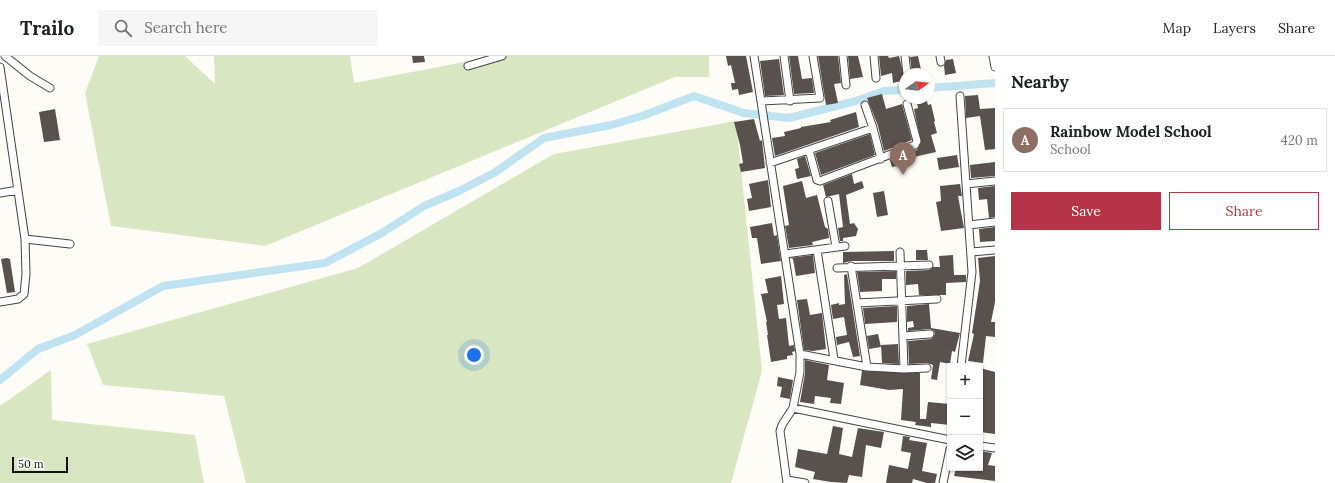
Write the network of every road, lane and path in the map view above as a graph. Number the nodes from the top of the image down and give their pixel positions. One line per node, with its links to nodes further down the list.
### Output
1 (5, 56): 16 (street)
2 (502, 56): 10 (street)
3 (754, 56): 18 (street)
4 (784, 56): 19 (street)
5 (813, 56): 19 (street)
6 (843, 56): 15 (street)
7 (874, 56): 14 (street)
8 (905, 56): 13 (street)
9 (993, 56): 12 (street)
10 (468, 66)
11 (0, 67): 28 (street)
12 (995, 67)
13 (906, 68)
14 (876, 78)
15 (846, 85)
16 (50, 88)
17 (960, 96): 27 (street)
18 (761, 100): 19 (street); 25 (street)
19 (790, 101)
20 (865, 104): 22 (street)
21 (907, 104): 24 (street)
22 (872, 128): 23 (street); 24 (street)
23 (809, 150): 24 (street); 25 (street)
24 (881, 159)
25 (770, 163): 41 (street)
26 (995, 181): 27 (street)
27 (966, 184): 32 (street)
28 (18, 190): 29 (street); 33 (street)
29 (0, 193)
30 (828, 201): 36 (street)
31 (995, 222): 32 (street)
32 (969, 225): 40 (street)
33 (25, 239): 34 (street); 48 (street)
34 (70, 244)
35 (845, 246): 36 (street)
36 (836, 247): 37 (street)
37 (817, 250): 41 (street); 53 (street)
38 (995, 250): 40 (street)
39 (900, 252): 44 (street)
40 (971, 252): 54 (street)
41 (785, 254): 52 (street)
42 (929, 265): 44 (street)
43 (851, 266): 44 (street); 45 (street); 49 (street)
44 (900, 266): 47 (street)
45 (837, 268)
46 (937, 299): 47 (street)
47 (902, 300): 49 (street); 51 (street)
48 (0, 302)
49 (857, 303): 55 (street)
50 (930, 334): 51 (street)
51 (903, 336): 57 (street)
52 (800, 354): 53 (street); 58 (street)
53 (834, 359): 55 (street)
54 (961, 363)
55 (867, 366): 57 (street)
56 (927, 368): 57 (street)
57 (904, 369)
58 (793, 408): 59 (street); 63 (street)
59 (947, 439)
60 (983, 446): 61 (street)
61 (995, 448)
62 (947, 464): 65 (street)
63 (787, 481): 64 (street)
64 (805, 483)
65 (943, 483)

